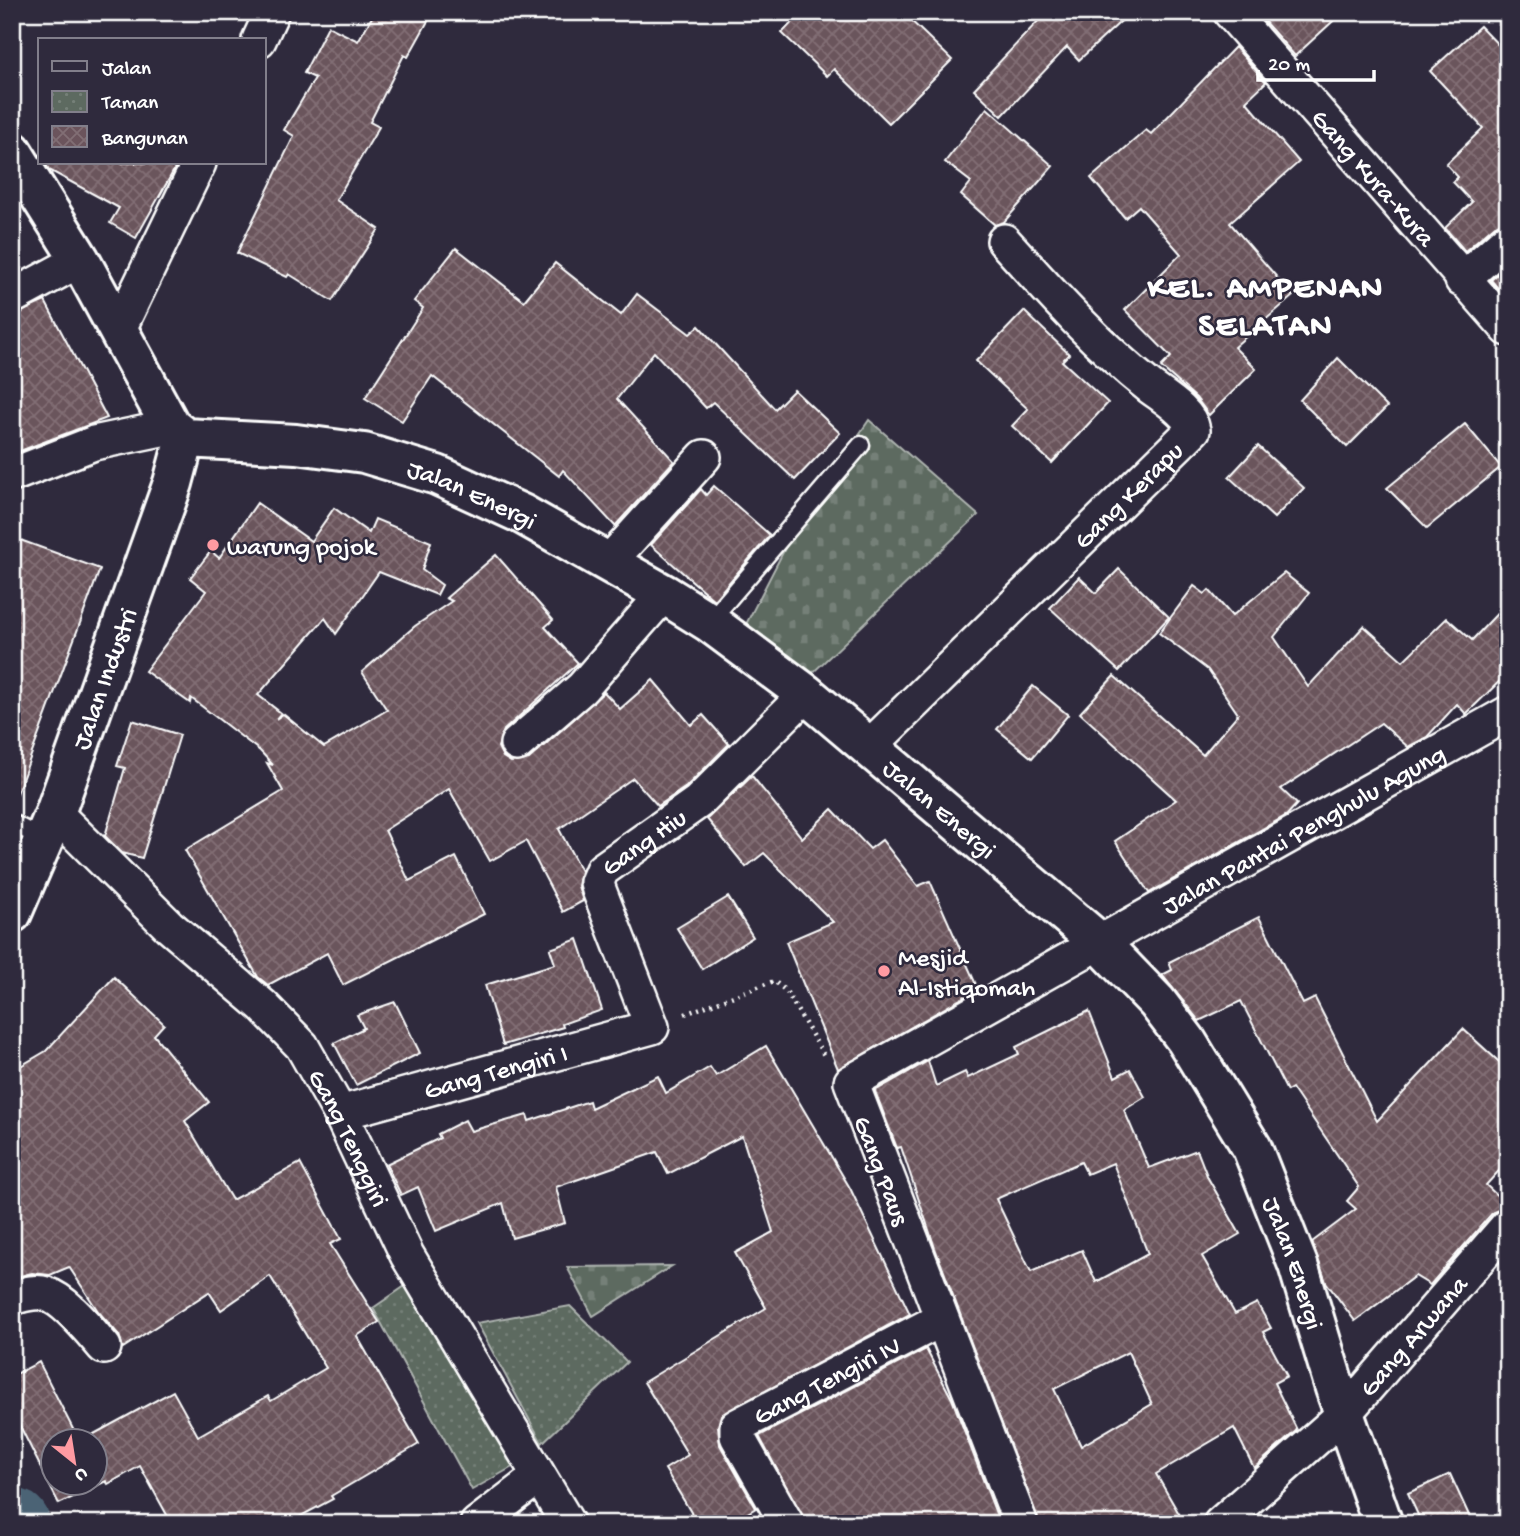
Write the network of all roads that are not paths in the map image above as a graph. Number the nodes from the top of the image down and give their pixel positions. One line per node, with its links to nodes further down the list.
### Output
1 (272, 12): 3 (street)
2 (1230, 12): 9 (street, Gang Kura-Kura)
3 (260, 38)
4 (12, 151): 8 (main road)
5 (199, 164): 12 (street)
6 (1508, 239): 9 (street)
7 (1004, 241): 23 (street, Gang Kerapu)
8 (80, 260): 10 (street); 12 (main road)
9 (1462, 280): 11 (street, Gang Kura-Kura)
10 (12, 297)
11 (1508, 329)
12 (119, 330): 13 (main road)
13 (178, 433): 16 (street); 17 (main road, Jalan Energi); 24 (main road, Jalan Industri)
14 (861, 445): 19 (lane)
15 (704, 457): 17 (street)
16 (12, 475)
17 (609, 562): 18 (main road, Jalan Energi)
18 (664, 594): 19 (main road, Jalan Energi); 22 (street)
19 (709, 622): 20 (main road, Jalan Energi)
20 (806, 694): 23 (main road, Jalan Energi); 27 (street, Gang Hiu)
21 (1508, 713): 26 (street, Jalan Pantai Penghulu Agung)
22 (517, 744)
23 (870, 746): 26 (main road, Jalan Energi)
24 (38, 825): 25 (main road, Jalan Industri); 28 (street, Gang Tenggiri)
25 (12, 913)
26 (1099, 942): 31 (street, Gang Paus); 33 (main road, Jalan Energi)
27 (652, 1027): 28 (street, Gang Tengiri I)
28 (340, 1113): 34 (street, Gang Tenggiri)
29 (1508, 1225): 33 (street, Gang Arwana)
30 (12, 1298): 32 (street)
31 (940, 1320): 37 (street, Gang Tengiri IV); 38 (street, Gang Paus)
32 (104, 1348)
33 (1344, 1414): 39 (street, Gang Arwana); 40 (main road, Jalan Energi)
34 (538, 1477): 35 (street); 36 (street, Gang Tenggiri)
35 (477, 1524)
36 (568, 1524)
37 (788, 1524)
38 (1021, 1524)
39 (1220, 1524)
40 (1383, 1524)

